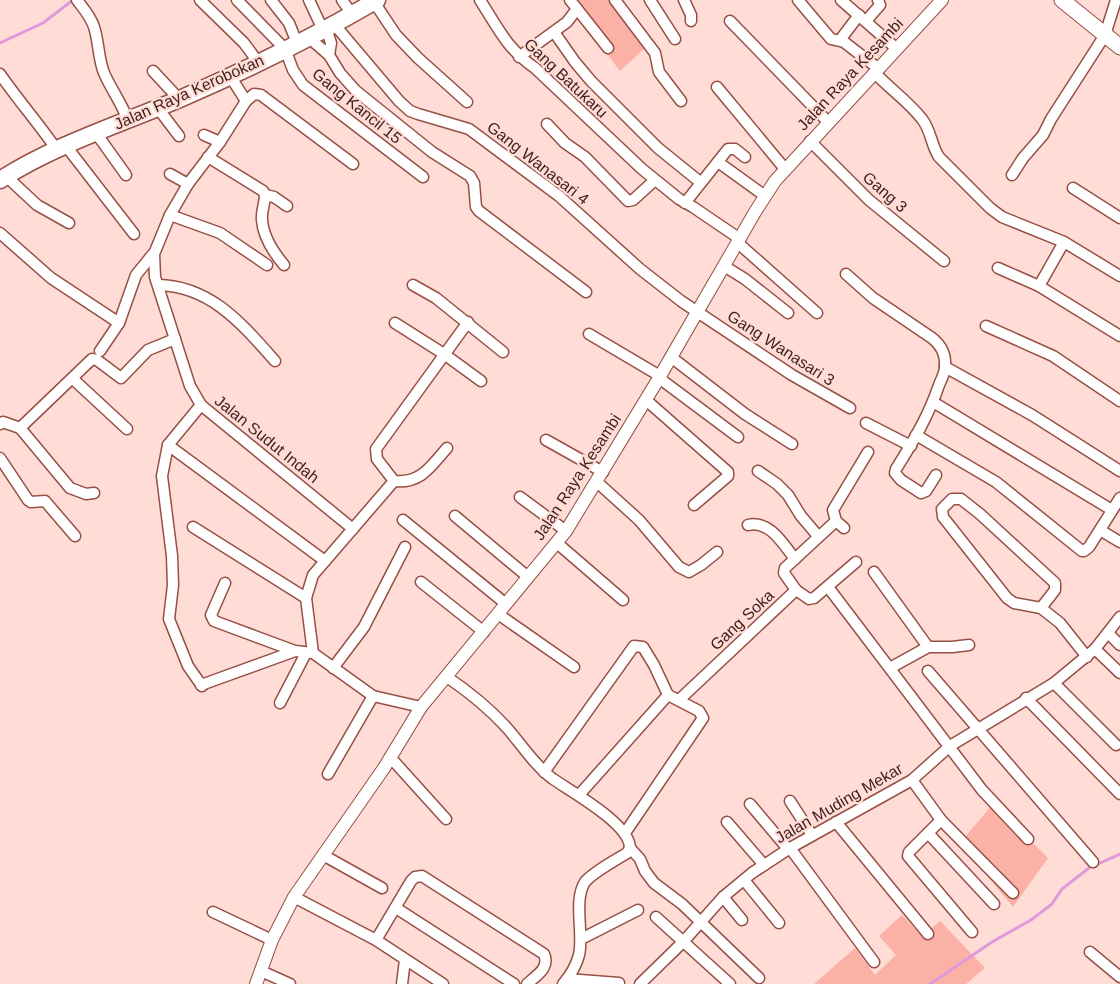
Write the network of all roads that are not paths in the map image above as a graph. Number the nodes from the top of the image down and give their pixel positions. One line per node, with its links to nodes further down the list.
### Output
1 (77, 0): 43 (street)
2 (200, 0): 32 (street)
3 (237, 0): 23 (street)
4 (271, 0): 23 (street)
5 (309, 0): 23 (street)
6 (480, 0): 31 (street, Gang Batukaru)
7 (615, 0): 40 (street)
8 (650, 0): 25 (street)
9 (684, 0): 20 (street)
10 (798, 0): 26 (street)
11 (841, 0): 19 (street)
12 (878, 0): 19 (street)
13 (942, 0): 29 (street, Jalan Raya Kesambi)
14 (1062, 0): 24 (main road)
15 (373, 1): 18 (main road, Jalan Raya Kerobokan); 41 (street)
16 (1117, 3): 24 (street)
17 (574, 4): 22 (street); 28 (street)
18 (346, 6): 23 (main road, Jalan Raya Kerobokan)
19 (862, 18): 26 (street); 29 (street)
20 (691, 21)
21 (730, 21): 44 (street)
22 (554, 32): 31 (street); 60 (street)
23 (304, 33): 30 (street); 30 (street); 32 (main road, Jalan Raya Kerobokan); 57 (street, Gang Kancil 15); 85 (street, Gang Wanasari 4)
24 (1105, 35): 27 (main road); 56 (street)
25 (675, 39)
26 (840, 40): 34 (street)
27 (1120, 47)
28 (608, 48)
29 (897, 49): 34 (street, Jalan Raya Kesambi)
30 (329, 55): 84 (street)
31 (519, 57): 59 (street, Gang Batukaru)
32 (256, 59): 36 (main road, Jalan Raya Kerobokan)
33 (153, 70): 38 (street)
34 (877, 71): 44 (street, Jalan Raya Kesambi); 72 (street)
35 (0, 74): 49 (street)
36 (234, 81): 38 (main road, Jalan Raya Kerobokan); 39 (street)
37 (717, 87): 54 (street)
38 (179, 99): 42 (main road, Jalan Raya Kerobokan)
39 (245, 99): 50 (street, Jalan Sudut Indah); 53 (street)
40 (681, 101)
41 (467, 102)
42 (157, 107): 43 (main road, Jalan Raya Kerobokan); 47 (street)
43 (127, 118): 46 (main road, Jalan Raya Kerobokan)
44 (828, 122): 48 (street, Jalan Raya Kesambi)
45 (547, 124): 59 (street)
46 (96, 133): 49 (main road, Jalan Raya Kerobokan); 55 (street)
47 (179, 136)
48 (810, 141): 54 (street, Jalan Raya Kesambi); 74 (street, Gang 3)
49 (61, 148): 58 (main road, Jalan Raya Kerobokan); 70 (street)
50 (208, 157): 62 (street); 66 (street, Jalan Sudut Indah)
51 (745, 157): 52 (street)
52 (718, 162): 60 (street); 63 (street)
53 (353, 164)
54 (785, 169): 63 (street, Jalan Raya Kesambi)
55 (126, 175)
56 (1012, 175)
57 (423, 177)
58 (3, 178): 68 (street)
59 (655, 180): 64 (street, Gang Batukaru)
60 (700, 182): 64 (street)
61 (1073, 188): 67 (street)
62 (265, 195): 65 (street); 76 (street)
63 (765, 196): 71 (street, Jalan Raya Kesambi)
64 (685, 203): 71 (street, Gang Batukaru)
65 (287, 206)
66 (170, 215): 73 (street, Jalan Sudut Indah); 75 (street)
67 (1120, 218)
68 (69, 223)
69 (0, 233): 90 (street)
70 (134, 234)
71 (739, 241): 77 (street, Jalan Raya Kesambi); 87 (street, Gang Batukaru)
72 (1064, 242): 80 (street); 83 (street)
73 (148, 260): 81 (street, Jalan Sudut Indah); 90 (street)
74 (944, 261)
75 (267, 265)
76 (284, 265)
77 (724, 266): 85 (street, Jalan Raya Kesambi); 86 (street)
78 (998, 268): 83 (street)
79 (846, 274): 100 (street)
80 (1120, 276)
81 (158, 285): 94 (street, Jalan Sudut Indah); 99 (street)
82 (413, 285): 89 (street)
83 (1039, 286): 93 (street)
84 (586, 292)
85 (697, 311): 98 (street, Jalan Raya Kesambi); 108 (street, Gang Wanasari 3)
86 (788, 313)
87 (817, 314)
88 (396, 322): 97 (street)
89 (468, 322): 96 (street); 97 (street)
90 (119, 324): 95 (street)
91 (986, 326): 105 (street)
92 (589, 334): 101 (street)
93 (1120, 336)
94 (175, 339): 102 (street); 107 (street, Jalan Sudut Indah)
95 (100, 351)
96 (503, 352)
97 (444, 354): 103 (street); 126 (street)
98 (671, 357): 101 (street, Jalan Raya Kesambi); 116 (street)
99 (275, 361)
100 (945, 367): 106 (street); 122 (street)
101 (660, 377): 104 (street, Jalan Raya Kesambi); 114 (street)
102 (73, 379): 111 (street); 112 (street)
103 (481, 381)
104 (646, 400): 125 (street, Jalan Raya Kesambi); 130 (street)
105 (1120, 401)
106 (933, 402): 113 (street); 131 (street)
107 (201, 405): 117 (street); 136 (street, Jalan Sudut Indah)
108 (850, 408)
109 (866, 423): 118 (street)
110 (0, 424): 111 (street)
111 (20, 428): 127 (street)
112 (127, 429)
113 (916, 435): 118 (street); 137 (street)
114 (738, 437)
115 (546, 440): 125 (street)
116 (792, 444)
117 (168, 445): 146 (street); 164 (street)
118 (911, 446): 124 (street)
119 (447, 448): 126 (street)
120 (868, 452): 140 (street)
121 (0, 458): 139 (street)
122 (1118, 466)
123 (758, 471): 140 (street)
124 (936, 475)
125 (600, 477): 138 (street, Jalan Raya Kesambi); 144 (street)
126 (394, 481): 136 (street)
127 (94, 493)
128 (520, 497): 138 (street)
129 (1120, 498): 131 (street)
130 (694, 505)
131 (1112, 510): 137 (street)
132 (455, 516): 149 (street)
133 (403, 520): 157 (street)
134 (748, 525): 145 (street)
135 (193, 527): 154 (street)
136 (353, 529): 146 (street)
137 (1100, 530): 141 (street)
138 (566, 531): 142 (street, Jalan Raya Kesambi)
139 (75, 536)
140 (818, 536): 145 (street)
141 (1120, 542)
142 (557, 543): 149 (street, Jalan Raya Kesambi); 155 (street)
143 (405, 547): 167 (street)
144 (717, 552)
145 (795, 559): 153 (street)
146 (326, 561): 154 (street)
147 (856, 562): 152 (street, Gang Soka)
148 (874, 572): 163 (street)
149 (528, 577): 157 (street, Jalan Raya Kesambi)
150 (421, 582): 159 (street)
151 (225, 583): 164 (street)
152 (828, 587): 153 (street, Gang Soka); 168 (street)
153 (796, 590): 176 (street, Gang Soka)
154 (306, 598): 164 (street)
155 (624, 600)
156 (1041, 608): 156 (street); 165 (street)
157 (502, 609): 159 (street, Jalan Raya Kesambi); 166 (street)
158 (1120, 617): 160 (street, Jalan Muding Mekar)
159 (484, 632): 171 (street, Jalan Raya Kesambi)
160 (1108, 633): 162 (street); 165 (street, Jalan Muding Mekar)
161 (969, 645): 163 (street)
162 (1120, 645)
163 (928, 647): 168 (street)
164 (305, 652): 167 (street); 177 (street)
165 (1091, 653): 170 (street); 172 (street, Jalan Muding Mekar)
166 (574, 667)
167 (333, 668): 174 (street)
168 (890, 668): 181 (street)
169 (928, 671): 179 (street)
170 (1120, 673)
171 (447, 677): 178 (street, Jalan Raya Kesambi); 183 (street)
172 (1054, 683): 175 (street, Jalan Muding Mekar); 180 (street)
173 (668, 694): 176 (street); 183 (street); 187 (street)
174 (373, 696): 178 (street); 184 (street)
175 (1026, 698): 179 (street, Jalan Muding Mekar); 186 (street)
176 (679, 700): 195 (street)
177 (280, 704)
178 (421, 707): 182 (street, Jalan Raya Kesambi)
179 (977, 728): 181 (street, Jalan Muding Mekar); 201 (street)
180 (1116, 745)
181 (950, 746): 185 (street, Jalan Muding Mekar); 197 (street)
182 (390, 757): 190 (street); 200 (street, Jalan Raya Kesambi)
183 (544, 772): 187 (street)
184 (328, 774)
185 (912, 780): 191 (street); 193 (street, Jalan Muding Mekar)
186 (1120, 794)
187 (579, 795): 195 (street)
188 (790, 801): 196 (street)
189 (750, 804): 199 (street)
190 (446, 819)
191 (941, 820): 194 (street); 205 (street)
192 (727, 822): 202 (street)
193 (836, 822): 196 (street, Jalan Muding Mekar); 217 (street)
194 (928, 832): 208 (street); 216 (street)
195 (625, 833): 198 (street)
196 (812, 835): 199 (street, Jalan Muding Mekar)
197 (1028, 839)
198 (630, 848): 214 (street); 218 (street)
199 (789, 848): 202 (street, Jalan Muding Mekar); 224 (street)
200 (323, 855): 204 (street); 206 (street, Jalan Raya Kesambi)
201 (1093, 862)
202 (764, 865): 203 (street, Jalan Muding Mekar)
203 (744, 880): 207 (street, Jalan Muding Mekar); 215 (street)
204 (382, 888)
205 (1013, 893)
206 (294, 897): 219 (street, Jalan Raya Kesambi); 220 (street)
207 (723, 897): 213 (street); 214 (street, Jalan Muding Mekar)
208 (994, 903)
209 (396, 908): 220 (street); 235 (street); 236 (street)
210 (638, 910): 218 (street)
211 (213, 912): 219 (street)
212 (656, 917): 221 (street)
213 (742, 920)
214 (701, 921): 221 (street, Jalan Muding Mekar); 227 (street)
215 (778, 924)
216 (972, 932)
217 (928, 934)
218 (581, 939): 228 (street)
219 (272, 940): 225 (street, Jalan Raya Kesambi)
220 (376, 940): 223 (street)
221 (683, 942): 229 (street, Jalan Muding Mekar); 237 (street)
222 (1090, 952): 226 (street)
223 (405, 960): 233 (street); 234 (street)
224 (874, 962)
225 (261, 971): 231 (street, Jalan Raya Kesambi); 232 (street)
226 (1120, 977)
227 (759, 978)
228 (565, 982): 230 (street)
229 (648, 982)
230 (619, 983)
231 (256, 984)
232 (290, 984)
233 (402, 984)
234 (443, 984)
235 (514, 984)
236 (527, 984)
237 (730, 984)

